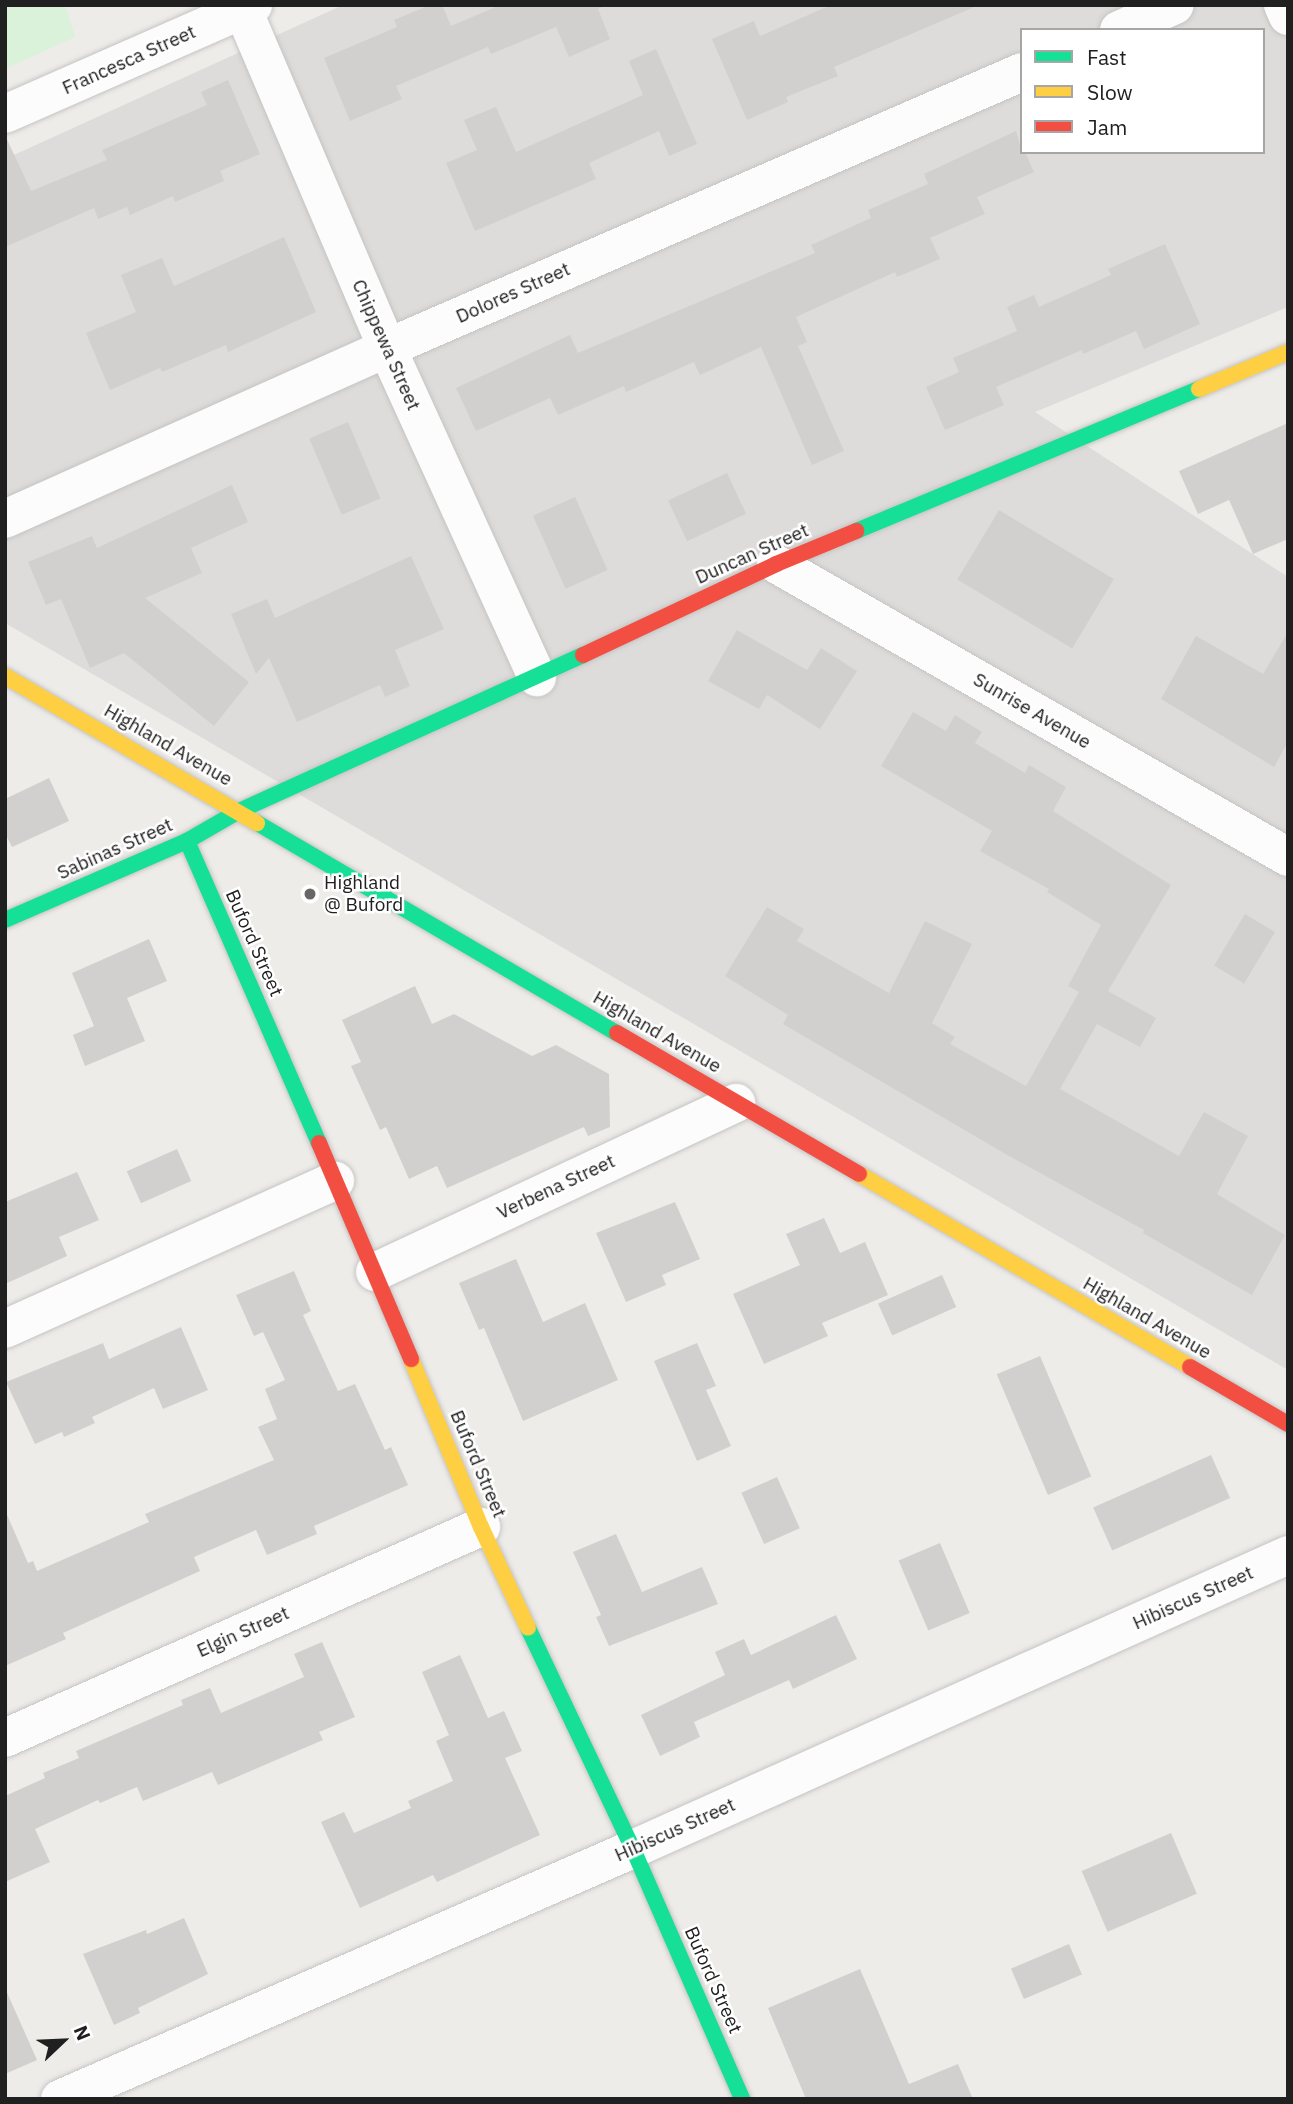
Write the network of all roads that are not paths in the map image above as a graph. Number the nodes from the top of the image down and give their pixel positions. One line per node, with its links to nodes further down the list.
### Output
1 (1175, 5): 5 (street)
2 (1283, 5): 4 (street)
3 (248, 8): 7 (street, Francesca Street); 8 (street, Chippewa Street)
4 (1288, 16)
5 (1123, 28)
6 (1020, 73): 8 (street, Dolores Street)
7 (5, 114)
8 (387, 348): 10 (street, Dolores Street); 13 (street, Chippewa Street)
9 (1288, 352): 11 (street, Duncan Street)
10 (5, 520)
11 (776, 565): 13 (street, Duncan Street); 16 (street, Sunrise Avenue)
12 (5, 676): 14 (street, Highland Avenue)
13 (537, 677): 14 (street, Duncan Street)
14 (239, 811): 15 (street, Sabinas Street); 18 (street, Highland Avenue)
15 (187, 841): 17 (street, Sabinas Street); 19 (street, Buford Street)
16 (1288, 857)
17 (5, 920)
18 (736, 1103): 20 (street, Verbena Street); 22 (street, Highland Avenue)
19 (335, 1181): 20 (street, Buford Street); 21 (street)
20 (375, 1272): 23 (street, Buford Street)
21 (5, 1329)
22 (1288, 1424)
23 (481, 1527): 25 (street, Elgin Street); 26 (street, Buford Street)
24 (1288, 1555): 26 (street, Hibiscus Street)
25 (5, 1738)
26 (633, 1849): 27 (street, Hibiscus Street); 28 (street, Buford Street)
27 (60, 2099)
28 (742, 2099)

